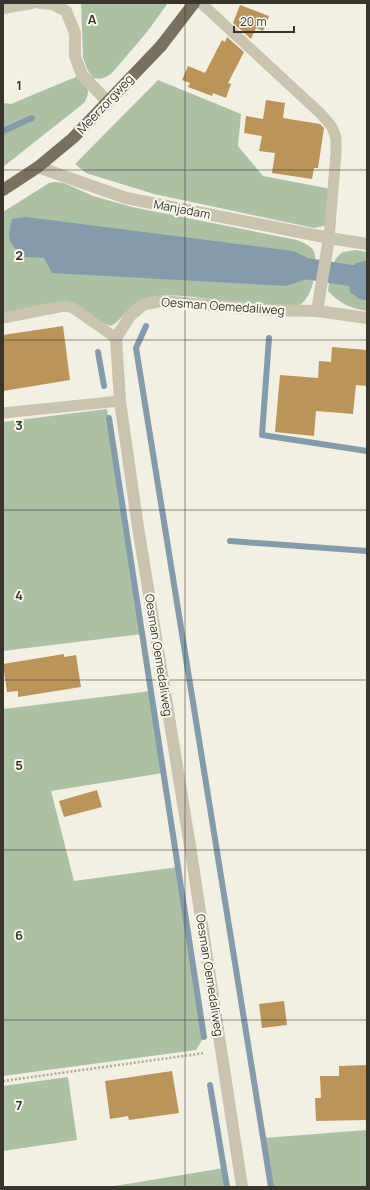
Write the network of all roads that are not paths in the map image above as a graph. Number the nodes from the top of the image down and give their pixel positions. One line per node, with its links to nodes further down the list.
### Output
1 (32, 3): 5 (street)
2 (40, 3): 6 (street)
3 (194, 3): 6 (main road, Meerzorgweg)
4 (201, 3): 9 (lane)
5 (3, 8)
6 (108, 101): 7 (main road, Meerzorgweg)
7 (38, 167): 8 (main road, Meerzorgweg); 9 (street, Manjadam)
8 (3, 190)
9 (329, 238): 10 (street, Manjadam); 11 (street)
10 (367, 244)
11 (318, 306): 13 (street, Oesman Oemedaliweg); 14 (street, Oesman Oemedaliweg)
12 (3, 318): 14 (lane)
13 (367, 318)
14 (116, 338): 15 (street, Oesman Oemedaliweg)
15 (120, 400): 16 (lane); 17 (street, Oesman Oemedaliweg)
16 (3, 413)
17 (242, 1187)

